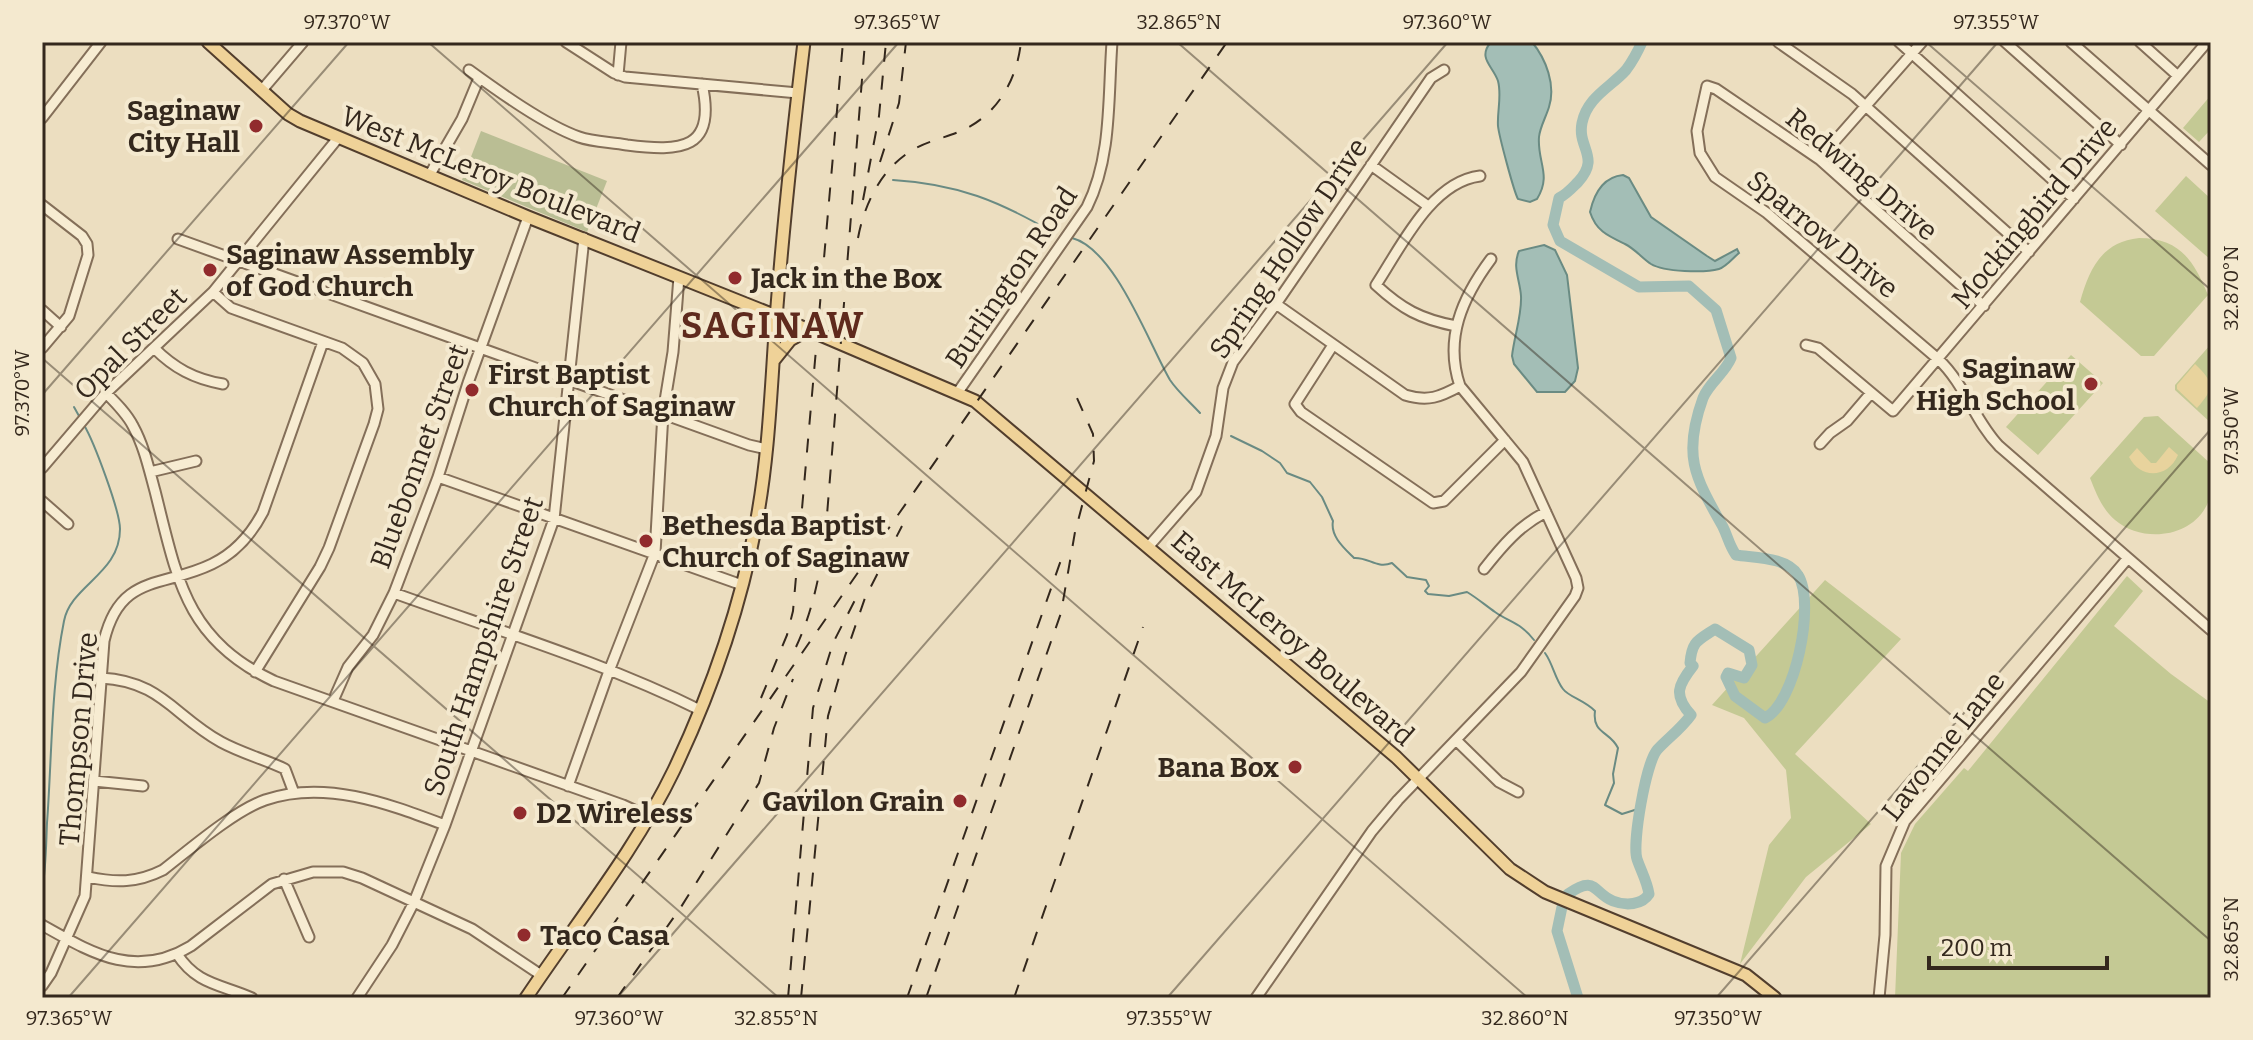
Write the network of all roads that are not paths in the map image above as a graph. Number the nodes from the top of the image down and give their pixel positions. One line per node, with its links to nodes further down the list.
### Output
1 (101, 42): 26 (street)
2 (208, 42): 22 (main road, West McLeroy Boulevard)
3 (303, 42): 22 (street)
4 (566, 42): 18 (street)
5 (621, 42): 18 (street)
6 (804, 42): 23 (main road)
7 (1112, 42): 64 (street, Burlington Road)
8 (1778, 42): 24 (street)
9 (1899, 42): 15 (street)
10 (1922, 42): 15 (street)
11 (2005, 42): 28 (street)
12 (2071, 42): 25 (street)
13 (2140, 42): 19 (street)
14 (2207, 42): 19 (street, Mockingbird Drive)
15 (1912, 53): 24 (street); 35 (street)
16 (469, 70): 20 (street)
17 (1444, 70): 30 (street, Spring Hollow Drive)
18 (618, 75): 21 (street)
19 (2178, 76): 25 (street, Mockingbird Drive)
20 (479, 78): 21 (street); 32 (street)
21 (702, 84): 23 (street)
22 (262, 90): 27 (main road, West McLeroy Boulevard)
23 (798, 93): 49 (main road)
24 (1866, 106): 29 (street); 41 (street)
25 (2149, 111): 28 (street, Mockingbird Drive); 31 (street)
26 (42, 118)
27 (338, 138): 32 (main road, West McLeroy Boulevard); 43 (street, Opal Street)
28 (2121, 145): 35 (street, Mockingbird Drive)
29 (1819, 159): 34 (street, Redwing Drive); 47 (street, Redwing Drive)
30 (1371, 165): 37 (street); 46 (street, Spring Hollow Drive)
31 (2211, 165)
32 (429, 176): 38 (main road, West McLeroy Boulevard)
33 (1480, 176): 37 (street)
34 (1715, 177): 59 (street, Sparrow Drive)
35 (2074, 199): 41 (street, Mockingbird Drive)
36 (42, 205): 51 (street)
37 (1428, 206): 50 (street)
38 (528, 217): 39 (main road, West McLeroy Boulevard); 56 (street, Bluebonnet Street)
39 (584, 238): 44 (main road, West McLeroy Boulevard); 61 (street, South Hampshire Street)
40 (178, 239): 43 (street)
41 (2029, 252): 47 (street, Mockingbird Drive)
42 (1491, 259): 50 (street)
43 (240, 261): 45 (street, Opal Street); 56 (street)
44 (679, 277): 49 (main road, West McLeroy Boulevard); 67 (street)
45 (213, 292): 53 (street); 58 (street, Opal Street)
46 (1276, 304): 54 (street); 79 (street, Spring Hollow Drive)
47 (1984, 306): 59 (street, Mockingbird Drive)
48 (42, 310): 51 (street)
49 (776, 316): 52 (main road, East McLeroy Boulevard); 60 (main road)
50 (1456, 326): 63 (street)
51 (61, 327): 57 (street)
52 (809, 330): 60 (main road); 64 (main road, East McLeroy Boulevard)
53 (323, 342): 83 (street, Thompson Drive); 89 (street)
54 (1333, 345): 63 (street); 68 (street)
55 (1806, 345): 66 (street)
56 (481, 347): 61 (street); 74 (street, Bluebonnet Street)
57 (42, 348)
58 (154, 348): 62 (street); 65 (street, Opal Street)
59 (1938, 359): 66 (street, Mockingbird Drive); 81 (street, Sparrow Drive)
60 (774, 360): 70 (main road)
61 (568, 379): 67 (street); 77 (street, South Hampshire Street)
62 (223, 384)
63 (1460, 386): 68 (street)
64 (958, 392): 79 (main road, East McLeroy Boulevard)
65 (106, 393): 72 (street, Opal Street); 73 (street)
66 (1871, 393): 69 (street)
67 (663, 413): 70 (street); 80 (street)
68 (1505, 440): 76 (street)
69 (1820, 444)
70 (767, 449): 84 (main road)
71 (196, 461): 73 (street)
72 (42, 468)
73 (150, 472): 83 (street)
74 (438, 477): 77 (street); 85 (street, Bluebonnet Street)
75 (42, 501): 78 (street)
76 (1546, 512): 82 (street); 93 (street)
77 (554, 519): 80 (street); 87 (street, South Hampshire Street)
78 (68, 524)
79 (1149, 546): 95 (main road, East McLeroy Boulevard)
80 (655, 553): 84 (street); 88 (street)
81 (2128, 558): 86 (street, Sparrow Drive); 117 (street, Lavonne Lane)
82 (1484, 569)
83 (178, 576): 89 (street); 90 (street, Thompson Drive)
84 (742, 585): 92 (main road)
85 (394, 593): 87 (street); 91 (street, Bluebonnet Street)
86 (2211, 630)
87 (512, 635): 88 (street); 94 (street, South Hampshire Street)
88 (609, 671): 92 (street); 98 (street)
89 (255, 672): 91 (street)
90 (101, 678): 96 (street, Thompson Drive); 100 (street)
91 (333, 701): 94 (street)
92 (700, 710): 101 (main road)
93 (1457, 741): 95 (street); 99 (street)
94 (471, 751): 98 (street); 102 (street, South Hampshire Street)
95 (1420, 779): 115 (street); 116 (main road, East McLeroy Boulevard)
96 (94, 781): 97 (street); 103 (street, Thompson Drive)
97 (143, 786)
98 (568, 786): 101 (street)
99 (1518, 792)
100 (294, 793): 102 (street); 103 (street)
101 (649, 817): 110 (main road)
102 (445, 825): 105 (street, South Hampshire Street)
103 (88, 877): 108 (street, Thompson Drive)
104 (284, 879): 105 (street); 107 (street); 109 (street)
105 (414, 902): 110 (street); 113 (street, South Hampshire Street)
106 (42, 925): 108 (street)
107 (309, 937)
108 (66, 938): 109 (street); 111 (street, Thompson Drive)
109 (177, 954): 112 (street)
110 (541, 975): 114 (main road)
111 (42, 986)
112 (252, 998)
113 (357, 998)
114 (526, 998)
115 (1256, 998)
116 (1775, 998)
117 (1879, 998)

